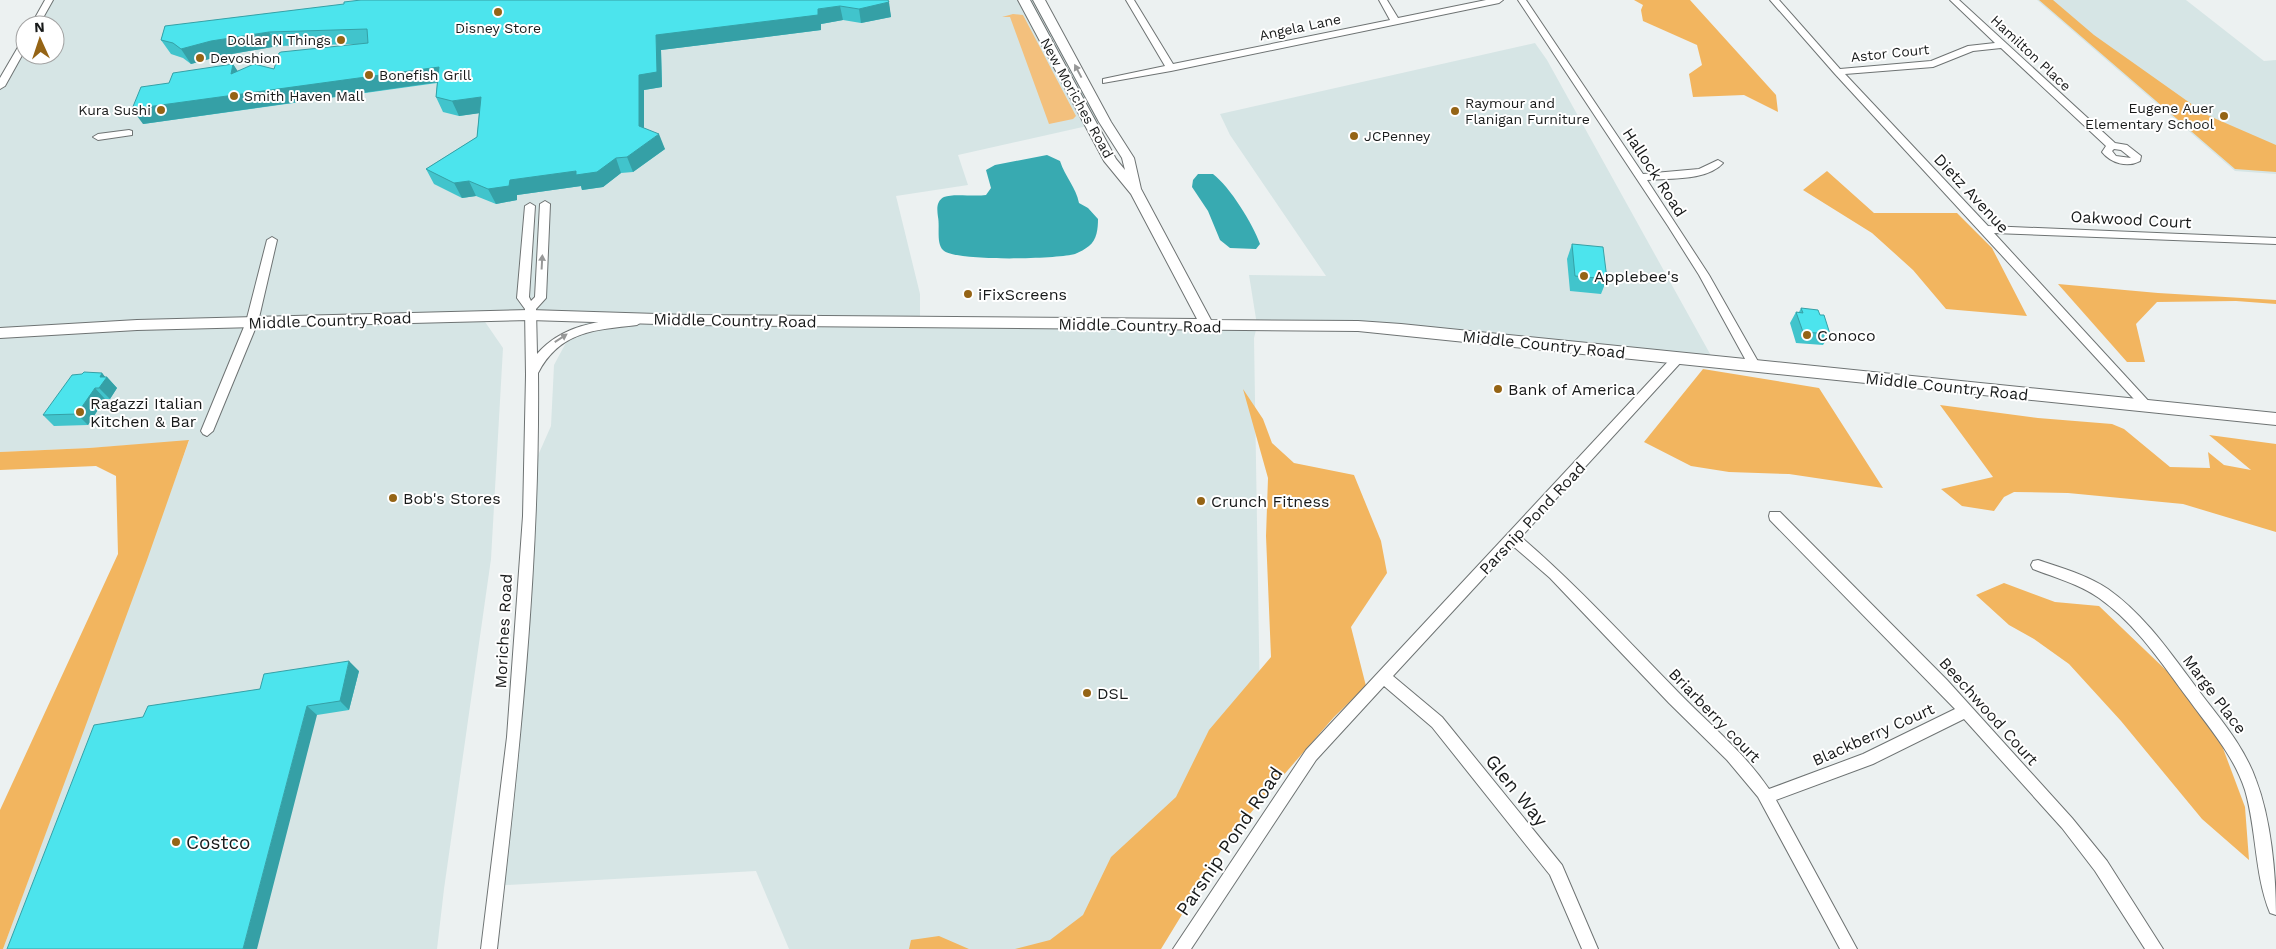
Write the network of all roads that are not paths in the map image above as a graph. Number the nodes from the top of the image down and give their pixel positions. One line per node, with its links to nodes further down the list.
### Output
1 (49, 0): 10 (street)
2 (1024, 0): 23 (main road, New Moriches Road)
3 (1039, 0): 23 (main road, New Moriches Road, one-way to 3)
4 (1130, 0): 14 (street)
5 (1383, 0): 11 (street)
6 (1499, 0): 11 (street, Angela Lane)
7 (1522, 0): 22 (street, Hallock Road)
8 (1774, 0): 15 (street, Dietz Avenue)
9 (1954, 0): 12 (street, Hamilton Place)
10 (40, 15)
11 (1395, 21): 14 (street, Angela Lane)
12 (2002, 45): 15 (street, Astor Court); 20 (street, Hamilton Place)
13 (15, 60): 17 (street)
14 (1171, 68): 16 (street, Angela Lane)
15 (1838, 72): 26 (street, Dietz Avenue)
16 (1106, 81)
17 (0, 86)
18 (129, 133): 19 (street)
19 (98, 137)
20 (2112, 146)
21 (1718, 163): 22 (street)
22 (1642, 177): 35 (street, Hallock Road)
23 (1137, 192): 32 (main road, New Moriches Road)
24 (545, 204): 29 (street, one-way to 24)
25 (530, 206): 29 (street)
26 (1985, 229): 28 (street, Oakwood Court); 37 (street, Dietz Avenue)
27 (272, 240): 31 (street)
28 (2276, 241)
29 (531, 311): 30 (main road, Middle Country Road); 31 (main road, Middle Country Road); 36 (street, Moriches Road)
30 (652, 318): 32 (main road, Middle Country Road); 36 (street, one-way to 30)
31 (252, 322): 33 (main road, Middle Country Road); 39 (street)
32 (1207, 325): 34 (main road, Middle Country Road)
33 (0, 333)
34 (1679, 358): 35 (main road, Middle Country Road); 41 (street, Parsnip Pond Road)
35 (1754, 365): 37 (main road, Middle Country Road)
36 (532, 375): 47 (street, Moriches Road)
37 (2148, 407): 38 (main road, Middle Country Road)
38 (2276, 419)
39 (207, 431)
40 (1775, 516): 44 (street, Beechwood Court)
41 (1513, 538): 43 (street, Parsnip Pond Road); 45 (street, Briarberry court)
42 (2038, 565): 46 (street, Marge Place)
43 (1383, 677): 48 (street, Parsnip Pond Road); 49 (street, Glen Way)
44 (1966, 711): 45 (street, Blackberry Court); 51 (street, Beechwood Court)
45 (1766, 797): 50 (street, Briarberry court)
46 (2276, 907)
47 (489, 949)
48 (1181, 949)
49 (1590, 949)
50 (1849, 949)
51 (2155, 949)

